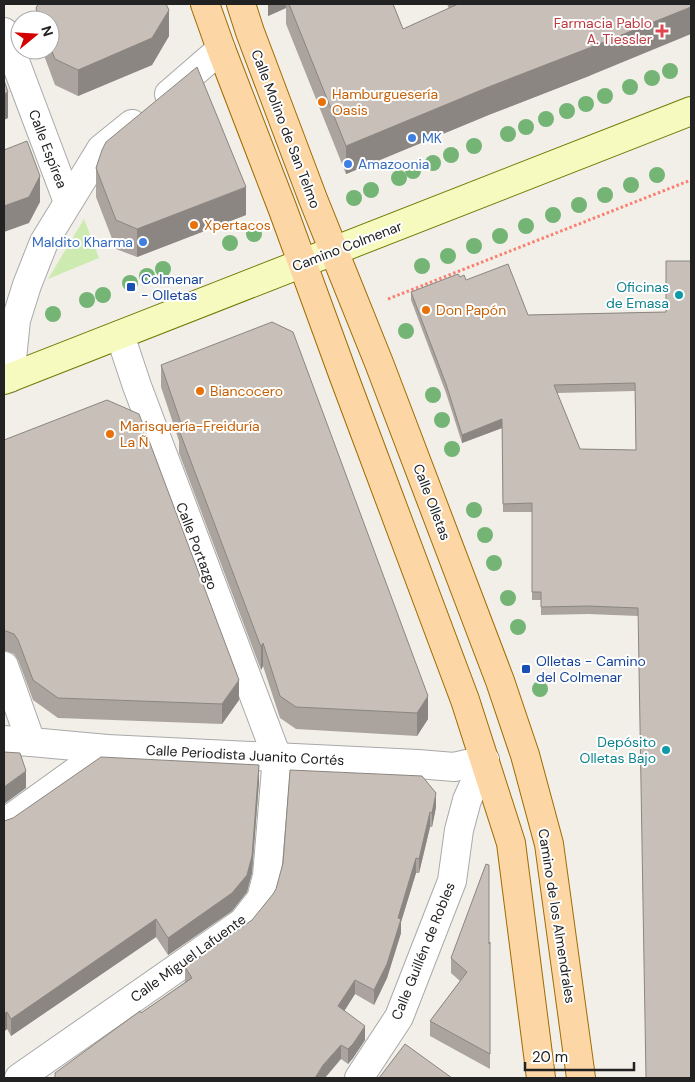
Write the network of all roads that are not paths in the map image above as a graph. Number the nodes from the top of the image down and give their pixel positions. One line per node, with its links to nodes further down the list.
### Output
1 (205, 4): 4 (main road)
2 (242, 4): 7 (main road, Calle Molino de San Telmo)
3 (4, 32): 6 (street, Calle Espírea)
4 (221, 50): 6 (street); 8 (main road)
5 (691, 111): 7 (main road, Camino Colmenar)
6 (68, 202): 10 (street, Calle Espírea)
7 (333, 251): 8 (main road, Camino Colmenar); 15 (main road, Calle Olletas)
8 (302, 263): 9 (main road, Camino Colmenar); 17 (main road)
9 (120, 335): 10 (main road, Camino Colmenar); 16 (street, Calle Portazgo)
10 (7, 379)
11 (4, 666): 13 (street)
12 (4, 740): 13 (street, Calle Periodista Juanito Cortés)
13 (31, 742): 14 (street, Calle Periodista Juanito Cortés)
14 (107, 749): 16 (street, Calle Periodista Juanito Cortés); 18 (street)
15 (525, 755): 22 (main road, Camino de los Almendrales)
16 (277, 757): 17 (street, Calle Periodista Juanito Cortés); 19 (street, Calle Miguel Lafuente)
17 (485, 760): 20 (street, Calle Guillén de Robles); 21 (main road)
18 (4, 823)
19 (19, 1078)
20 (360, 1078)
21 (541, 1078)
22 (581, 1078)

